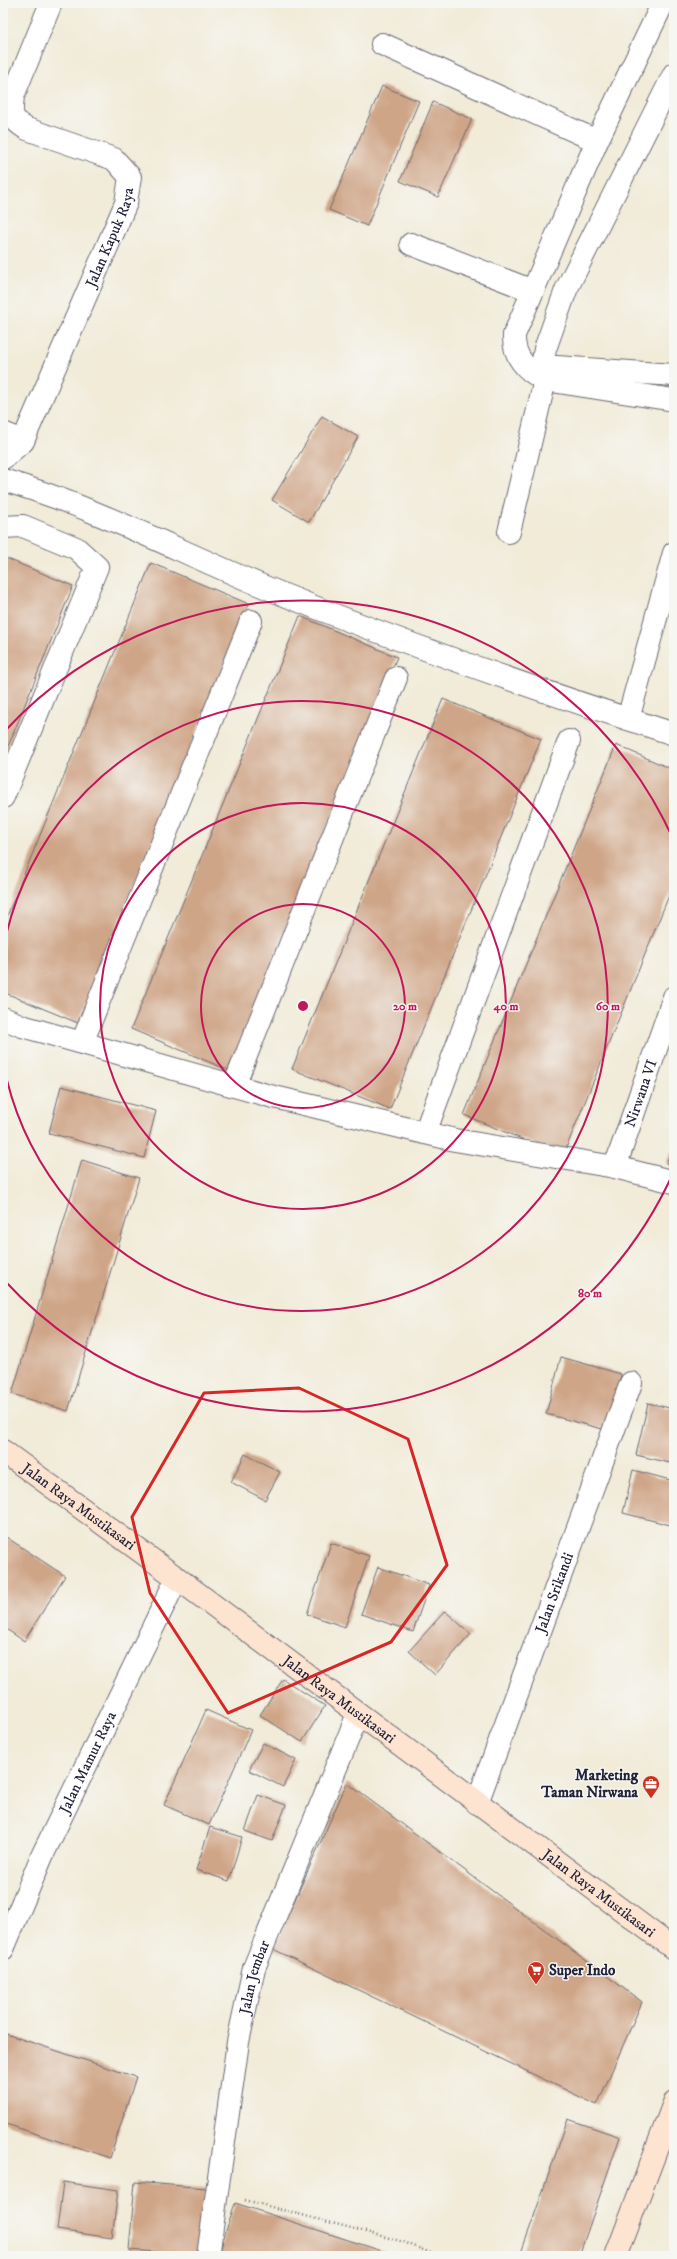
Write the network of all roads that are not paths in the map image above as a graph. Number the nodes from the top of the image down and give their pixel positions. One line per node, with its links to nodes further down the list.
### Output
1 (51, 3): 12 (street, Jalan Kapuk Raya)
2 (660, 3): 5 (street)
3 (382, 44): 5 (street)
4 (674, 75): 8 (street)
5 (597, 141): 7 (street)
6 (411, 244): 7 (street)
7 (533, 291): 9 (street)
8 (674, 375)
9 (545, 380): 10 (street); 16 (street)
10 (674, 400)
11 (3, 433): 12 (street)
12 (23, 441): 13 (street, Jalan Kapuk Raya)
13 (3, 458)
14 (3, 480): 20 (street)
15 (3, 527): 23 (street)
16 (509, 532)
17 (674, 553): 20 (street)
18 (251, 621): 26 (street)
19 (396, 678): 27 (street)
20 (628, 719): 21 (street)
21 (674, 734)
22 (569, 742): 28 (street)
23 (3, 797)
24 (674, 997): 29 (street, Nirwana VI)
25 (3, 1018): 26 (street)
26 (82, 1043): 27 (street)
27 (234, 1086): 28 (street)
28 (426, 1133): 29 (street)
29 (615, 1167): 30 (street)
30 (674, 1182)
31 (631, 1383): 35 (street, Jalan Srikandi)
32 (3, 1451): 33 (main road, Jalan Raya Mustikasari)
33 (177, 1578): 34 (main road, Jalan Raya Mustikasari); 36 (street, Jalan Mamur Raya)
34 (358, 1714): 35 (main road, Jalan Raya Mustikasari); 39 (street, Jalan Jembar)
35 (477, 1803): 37 (main road, Jalan Raya Mustikasari)
36 (3, 1949)
37 (674, 1949)
38 (674, 2103): 40 (main road)
39 (208, 2256)
40 (616, 2256)

